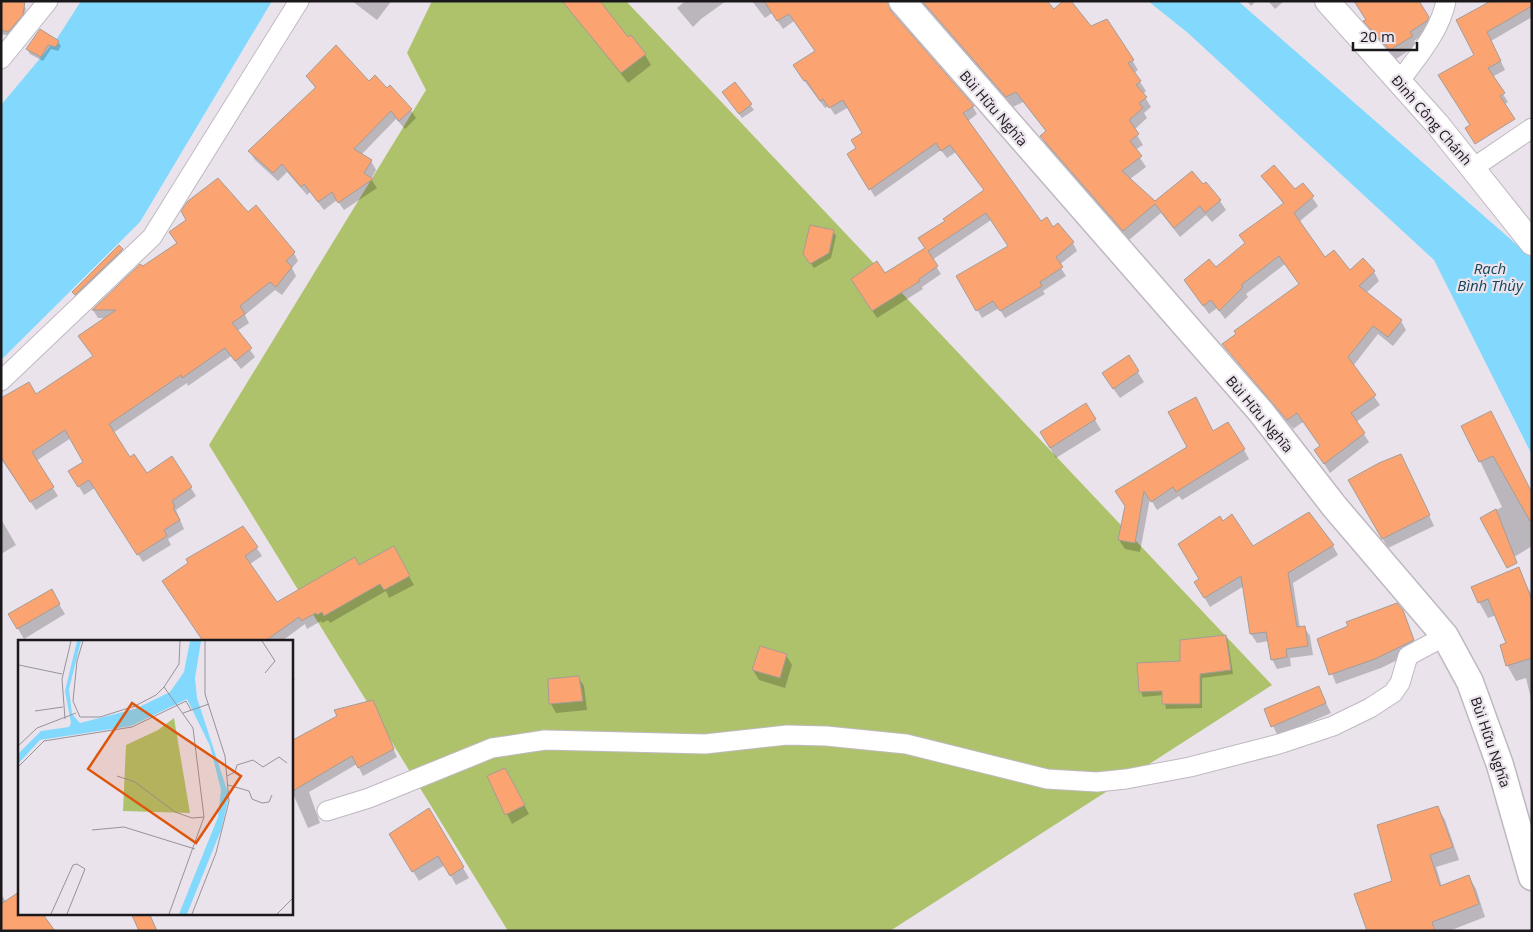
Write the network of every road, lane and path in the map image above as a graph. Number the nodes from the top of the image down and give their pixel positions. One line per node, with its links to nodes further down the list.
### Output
1 (48, 1): 6 (street)
2 (298, 1): 11 (street)
3 (902, 1): 12 (main road, Bùi Hữu Nghĩa)
4 (1327, 1): 7 (street, Đinh Công Chánh)
5 (1446, 1): 7 (street)
6 (1, 58)
7 (1399, 82): 9 (street, Đinh Công Chánh)
8 (1532, 128): 9 (street)
9 (1473, 168): 10 (street, Đinh Công Chánh)
10 (1532, 243)
11 (1, 381)
12 (1445, 636): 13 (street); 14 (main road, Bùi Hữu Nghĩa)
13 (327, 811)
14 (1532, 877)

